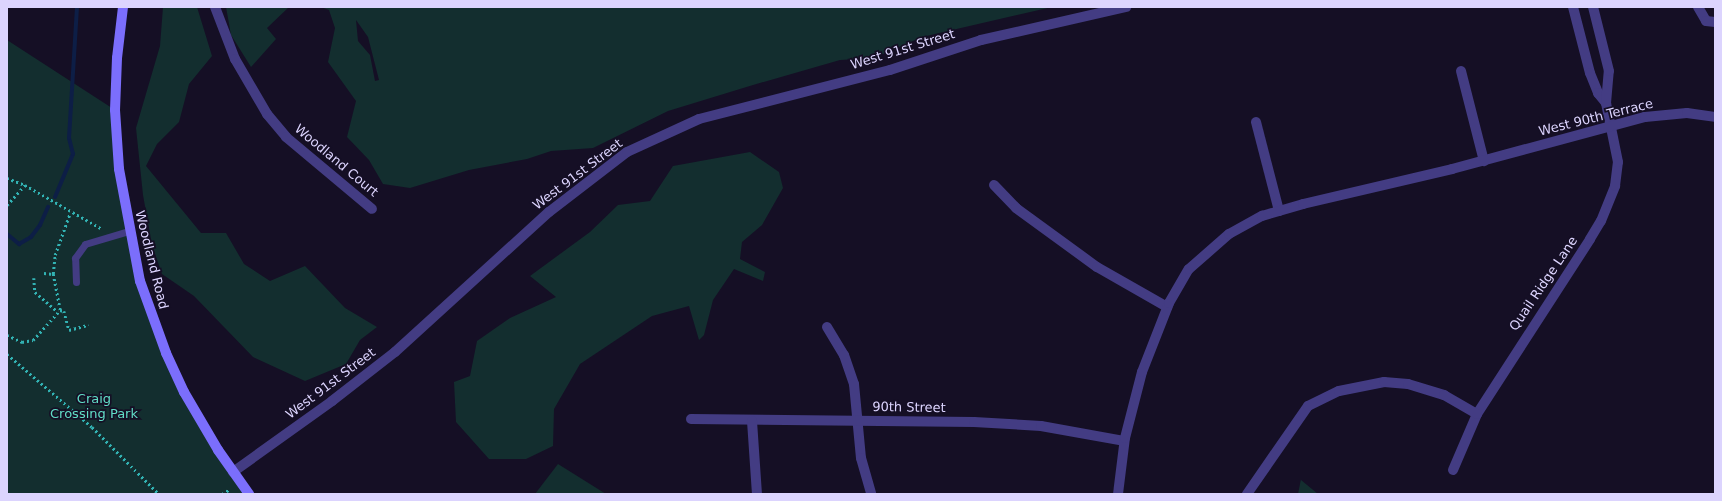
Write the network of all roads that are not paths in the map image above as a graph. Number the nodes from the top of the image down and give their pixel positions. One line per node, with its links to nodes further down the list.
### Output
1 (123, 7): 17 (main road, Woodland Road)
2 (215, 7): 15 (street, Woodland Court)
3 (1126, 7): 27 (street, West 91st Street)
4 (1573, 7): 9 (street, Quail Ridge Lane)
5 (1593, 7): 9 (street, Quail Ridge Lane)
6 (1698, 7): 7 (street)
7 (1715, 22)
8 (1461, 72): 13 (street)
9 (1606, 103): 12 (street, Quail Ridge Lane)
10 (1715, 117): 12 (street, West 90th Terrace)
11 (1256, 122): 16 (street)
12 (1612, 127): 13 (street, West 90th Terrace); 21 (street, Quail Ridge Lane)
13 (1484, 161): 16 (street, West 90th Terrace)
14 (994, 185): 19 (street)
15 (372, 209)
16 (1279, 211): 19 (street, West 90th Terrace)
17 (129, 231): 18 (lane); 27 (main road, Woodland Road)
18 (76, 282)
19 (1167, 307): 25 (street, West 90th Terrace)
20 (827, 327): 24 (street)
21 (1477, 414): 26 (street, Quail Ridge Lane); 32 (street)
22 (691, 419): 23 (street, 90th Street)
23 (752, 420): 24 (street, 90th Street); 29 (street)
24 (858, 420): 25 (street, 90th Street); 30 (street)
25 (1124, 441): 31 (street, West 90th Terrace)
26 (1453, 470)
27 (233, 472): 28 (main road, Woodland Road)
28 (249, 494)
29 (757, 494)
30 (871, 494)
31 (1118, 494)
32 (1247, 494)

